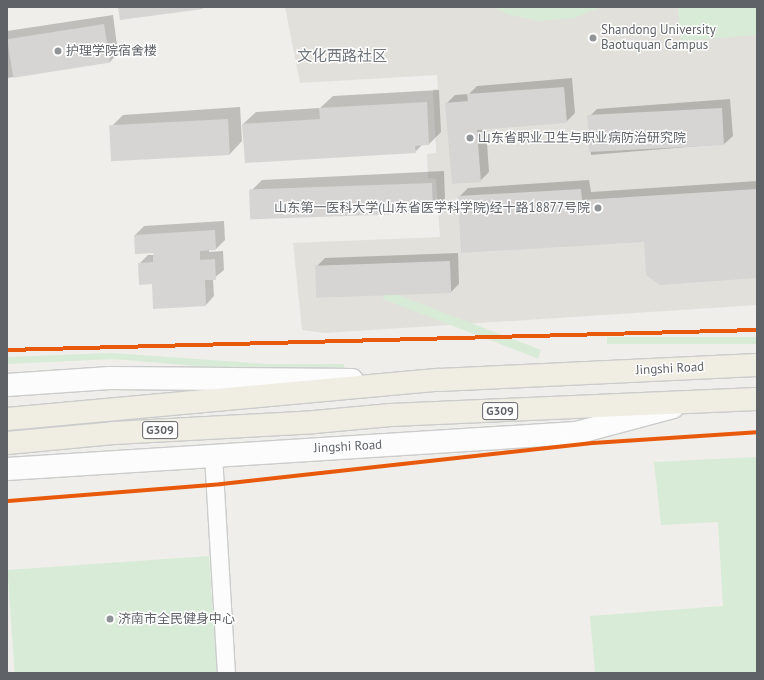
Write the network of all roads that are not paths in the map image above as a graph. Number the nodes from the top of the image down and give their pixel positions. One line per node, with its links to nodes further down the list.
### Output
1 (757, 365): 2 (highway, Jingshi Road / G309)
2 (439, 380): 3 (main road, Jingshi Road); 6 (highway, Jingshi Road / G309)
3 (7, 385)
4 (757, 399): 5 (highway, Jingshi Road / G309)
5 (686, 403): 7 (highway, Jingshi Road / G309); 8 (main road, Jingshi Road)
6 (7, 419)
7 (7, 443)
8 (213, 455): 9 (main road, Jingshi Road); 10 (street)
9 (7, 469)
10 (226, 673)

